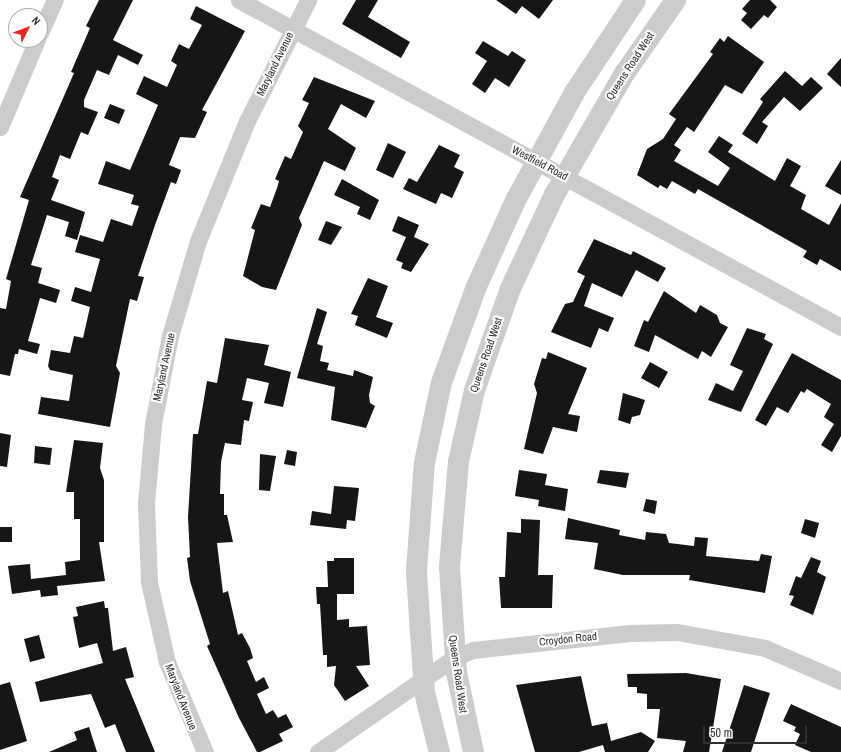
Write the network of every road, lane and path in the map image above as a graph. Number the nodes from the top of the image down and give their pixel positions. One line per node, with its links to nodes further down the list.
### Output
1 (55, 0): 6 (street)
2 (239, 0): 7 (street, Westfield Road)
3 (308, 0): 7 (street, Maryland Avenue)
4 (635, 0): 10 (street)
5 (675, 0): 11 (street, Queens Road West)
6 (48, 15)
7 (292, 29): 10 (street, Westfield Road); 16 (street, Maryland Avenue)
8 (34, 48): 9 (street)
9 (0, 127)
10 (535, 160): 11 (street, Westfield Road); 14 (street)
11 (564, 175): 12 (street, Westfield Road); 13 (street, Queens Road West)
12 (841, 327)
13 (454, 658): 14 (street, Croydon Road); 15 (street, Croydon Road); 19 (street, Queens Road West)
14 (423, 680): 17 (street, Croydon Road); 18 (street)
15 (841, 681)
16 (205, 752)
17 (318, 752)
18 (439, 752)
19 (473, 752)

